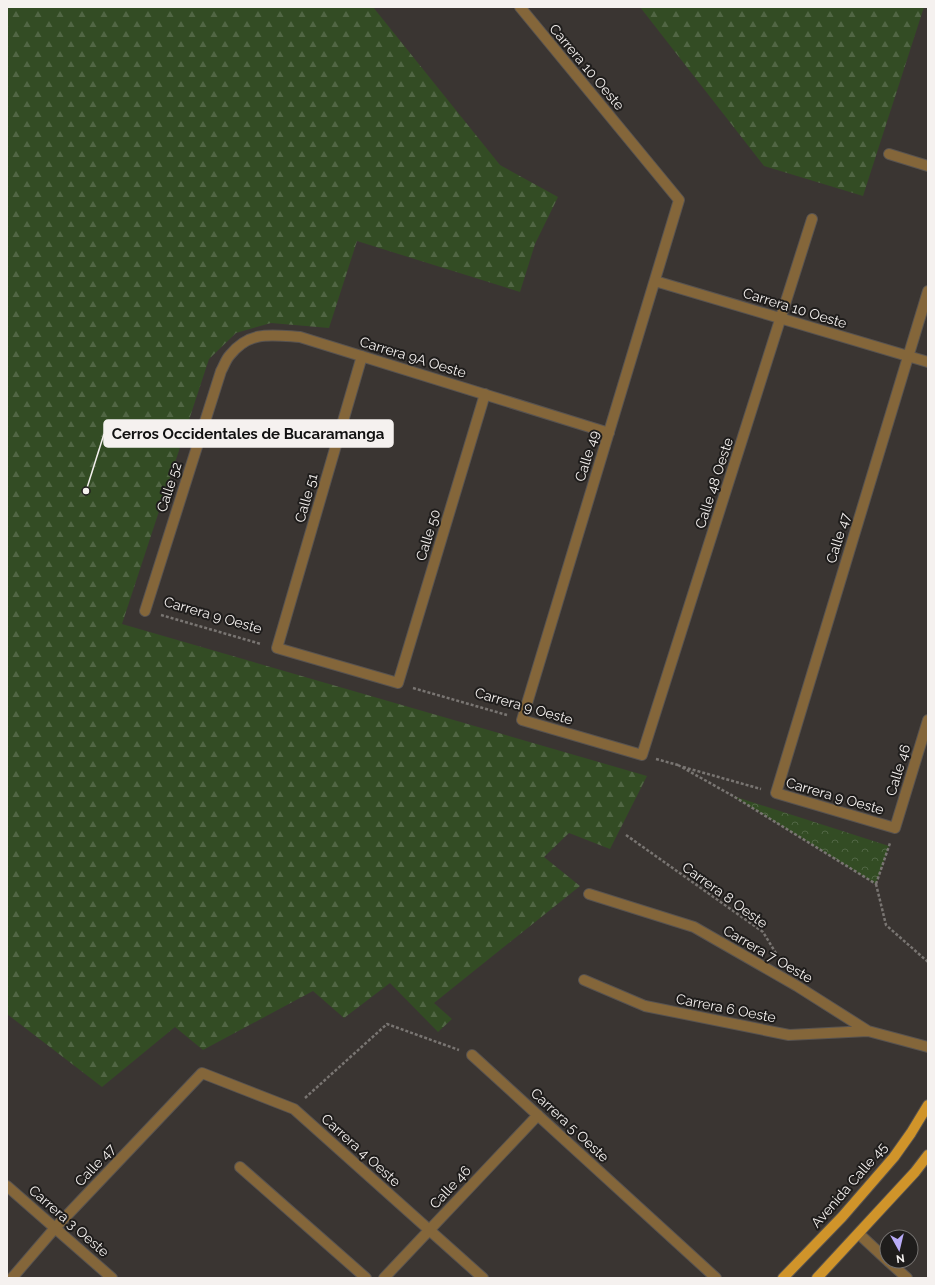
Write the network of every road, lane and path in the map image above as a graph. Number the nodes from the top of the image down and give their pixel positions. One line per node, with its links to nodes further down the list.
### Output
1 (520, 7): 4 (street, Carrera 10 Oeste)
2 (890, 154): 3 (street)
3 (928, 166)
4 (679, 200): 6 (street, Calle 49)
5 (812, 219): 8 (street, Calle 48 Oeste)
6 (655, 281): 8 (street, Carrera 10 Oeste); 14 (street, Calle 49)
7 (928, 291): 10 (street, Calle 47)
8 (781, 318): 10 (street, Carrera 10 Oeste); 20 (street, Calle 48 Oeste)
9 (362, 356): 12 (street, Carrera 9A Oeste); 13 (street, Carrera 9A Oeste); 16 (street, Calle 51)
10 (908, 356): 11 (street, Carrera 10 Oeste); 22 (street, Calle 47)
11 (928, 362)
12 (221, 371): 15 (street, Calle 52)
13 (485, 394): 14 (street, Carrera 9A Oeste); 17 (street, Calle 50)
14 (609, 433): 18 (street, Calle 49)
15 (145, 610): 16 (path, Carrera 9 Oeste)
16 (277, 648): 17 (street, Carrera 9 Oeste)
17 (398, 683): 18 (path, Carrera 9 Oeste)
18 (522, 720): 20 (street, Carrera 9 Oeste)
19 (928, 720): 23 (street, Calle 46)
20 (642, 755): 21 (path, Carrera 9 Oeste)
21 (678, 765): 22 (path, Carrera 9 Oeste); 25 (path)
22 (776, 794): 23 (street, Carrera 9 Oeste)
23 (895, 828): 25 (path)
24 (626, 835): 27 (path, Carrera 8 Oeste)
25 (876, 884): 28 (path)
26 (589, 894): 30 (street, Carrera 7 Oeste)
27 (780, 959)
28 (928, 962)
29 (584, 980): 30 (street, Carrera 6 Oeste)
30 (868, 1031): 31 (street, Carrera 7 Oeste)
31 (928, 1047)
32 (472, 1055): 35 (path); 36 (street, Carrera 5 Oeste)
33 (202, 1073): 35 (street, Carrera 4 Oeste); 40 (street, Calle 47)
34 (928, 1105): 51 (main road, Avenida Calle 45)
35 (294, 1108): 41 (street, Carrera 4 Oeste)
36 (538, 1115): 41 (street, Calle 46); 50 (street, Carrera 5 Oeste)
37 (928, 1155): 42 (main road)
38 (240, 1167): 47 (street)
39 (7, 1186): 40 (street, Carrera 3 Oeste)
40 (55, 1228): 45 (street, Calle 47); 46 (street, Carrera 3 Oeste)
41 (429, 1230): 48 (street, Calle 46); 49 (street, Carrera 4 Oeste)
42 (859, 1234): 43 (street); 52 (main road)
43 (879, 1252)
44 (898, 1269): 53 (street)
45 (12, 1278)
46 (112, 1278)
47 (366, 1278)
48 (384, 1278)
49 (483, 1278)
50 (716, 1278)
51 (783, 1278)
52 (817, 1278)
53 (907, 1278)

